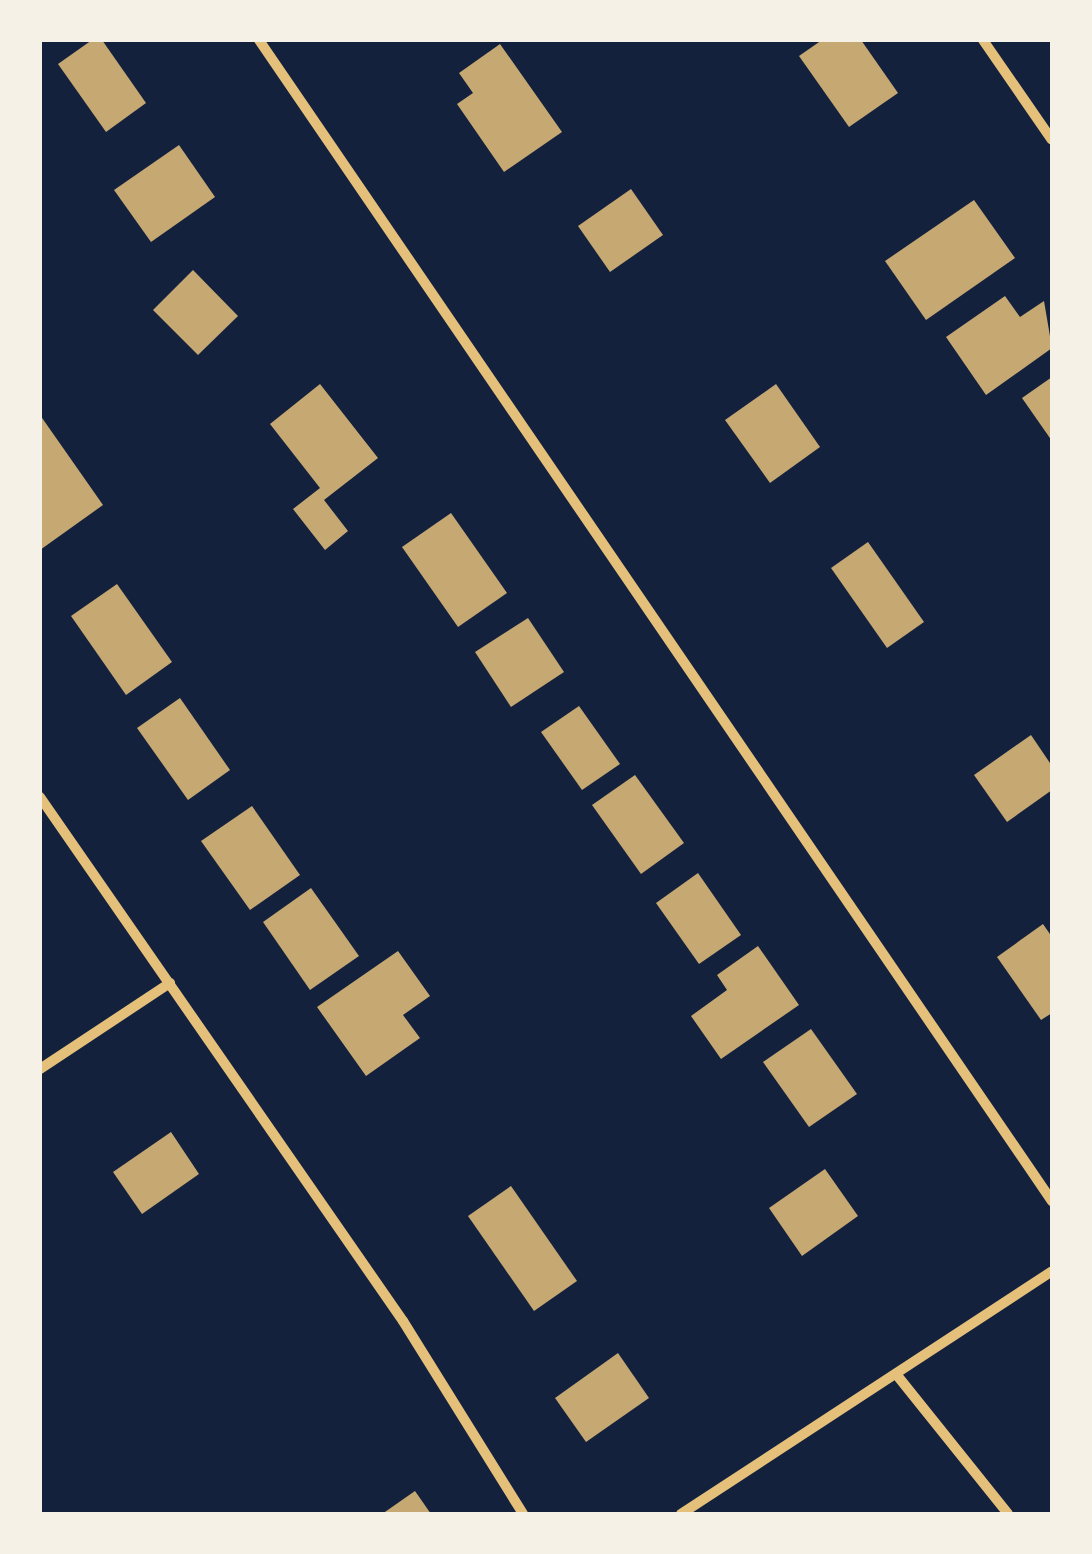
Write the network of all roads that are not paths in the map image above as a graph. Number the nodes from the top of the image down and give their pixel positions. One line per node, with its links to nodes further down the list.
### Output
1 (260, 40): 7 (street)
2 (982, 40): 3 (street)
3 (1052, 140)
4 (40, 797): 5 (street)
5 (170, 982): 6 (street); 10 (street)
6 (40, 1069)
7 (1052, 1201)
8 (1052, 1272): 9 (street)
9 (896, 1374): 11 (street); 12 (street)
10 (523, 1514)
11 (681, 1514)
12 (1008, 1514)

